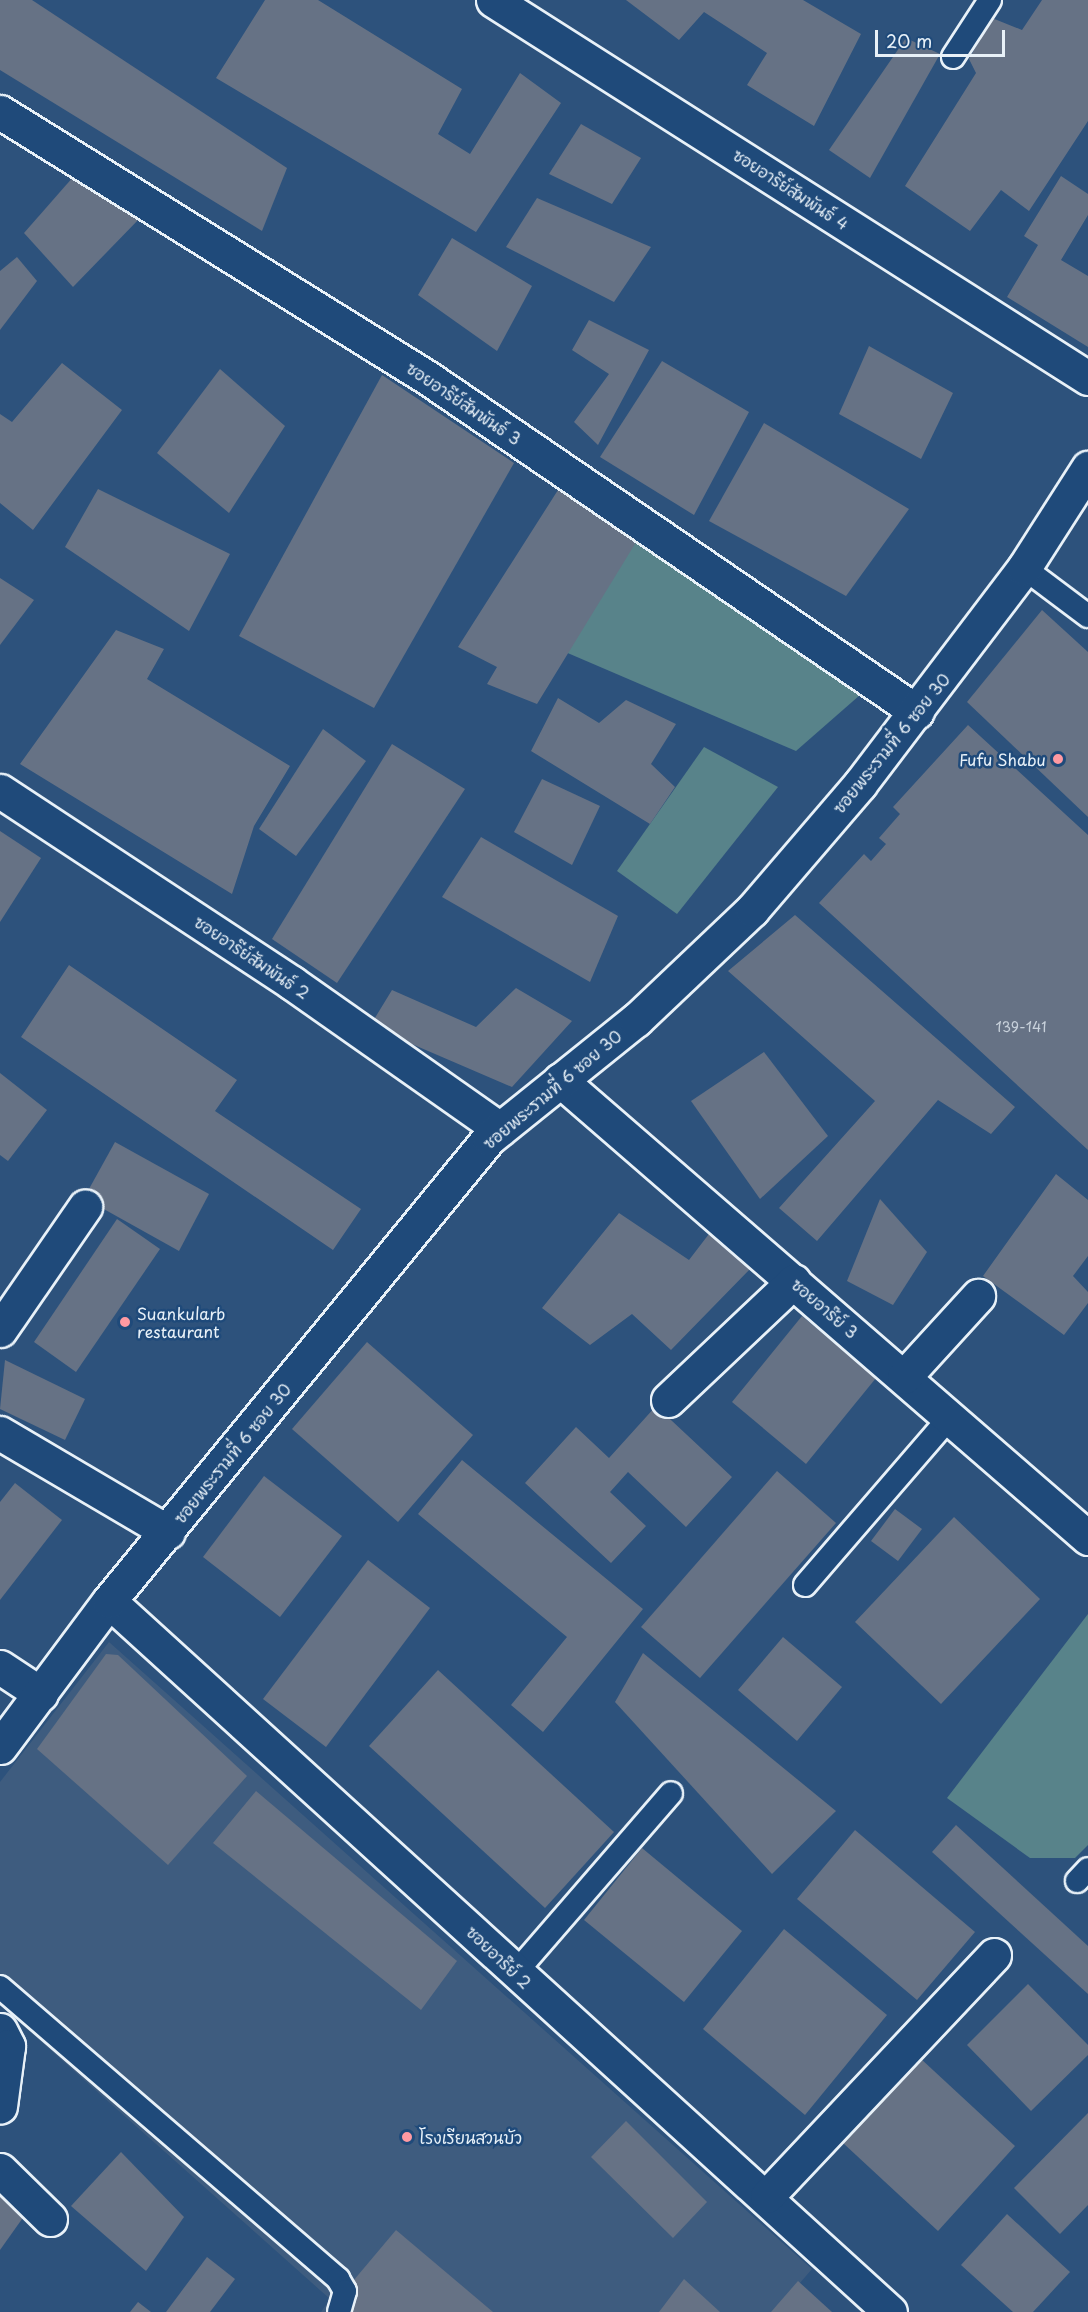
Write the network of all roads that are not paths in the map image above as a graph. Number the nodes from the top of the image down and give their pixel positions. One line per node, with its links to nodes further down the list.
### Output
1 (493, 0): 5 (street, ซอยอารีย์สัมพันธ์ 4)
2 (990, 0): 3 (lane)
3 (953, 57)
4 (0, 112): 9 (street, ซอยอารีย์สัมพันธ์ 3)
5 (1088, 378)
6 (1088, 468): 7 (street, ซอยพระรามที่ 6 ซอย 30)
7 (1024, 568): 8 (lane); 9 (street, ซอยพระรามที่ 6 ซอย 30)
8 (1088, 616)
9 (917, 712): 11 (street, ซอยพระรามที่ 6 ซอย 30)
10 (0, 791): 12 (street, ซอยอารีย์สัมพันธ์ 2)
11 (560, 1080): 12 (street, ซอยพระรามที่ 6 ซอย 30); 14 (street, ซอยอาร๊ย์ 3)
12 (500, 1129): 22 (street, ซอยพระรามที่ 6 ซอย 30)
13 (85, 1208): 16 (street)
14 (794, 1281): 17 (street, ซอยอาร๊ย์ 3); 18 (street)
15 (978, 1296): 17 (street)
16 (0, 1330)
17 (904, 1377): 19 (street, ซอยอาร๊ย์ 3)
18 (668, 1400)
19 (950, 1417): 21 (street, ซอยอาร๊ย์ 3); 23 (lane)
20 (0, 1433): 22 (street)
21 (1083, 1524)
22 (168, 1532): 24 (street, ซอยพระรามที่ 6 ซอย 30)
23 (806, 1585)
24 (109, 1601): 26 (street, ซอยพระรามที่ 6 ซอย 30); 30 (street, ซอยอาร๊ย์ 2)
25 (0, 1667): 26 (street)
26 (41, 1695): 27 (street, ซอยพระรามที่ 6 ซอย 30)
27 (0, 1747)
28 (671, 1793): 30 (lane)
29 (994, 1955): 35 (street)
30 (517, 1971): 35 (street, ซอยอาร๊ย์ 2)
31 (0, 1988): 37 (lane)
32 (0, 2030): 33 (street)
33 (0, 2106)
34 (0, 2170): 36 (street)
35 (767, 2196): 38 (street, ซอยอาร๊ย์ 2)
36 (50, 2219)
37 (339, 2312)
38 (890, 2312)

